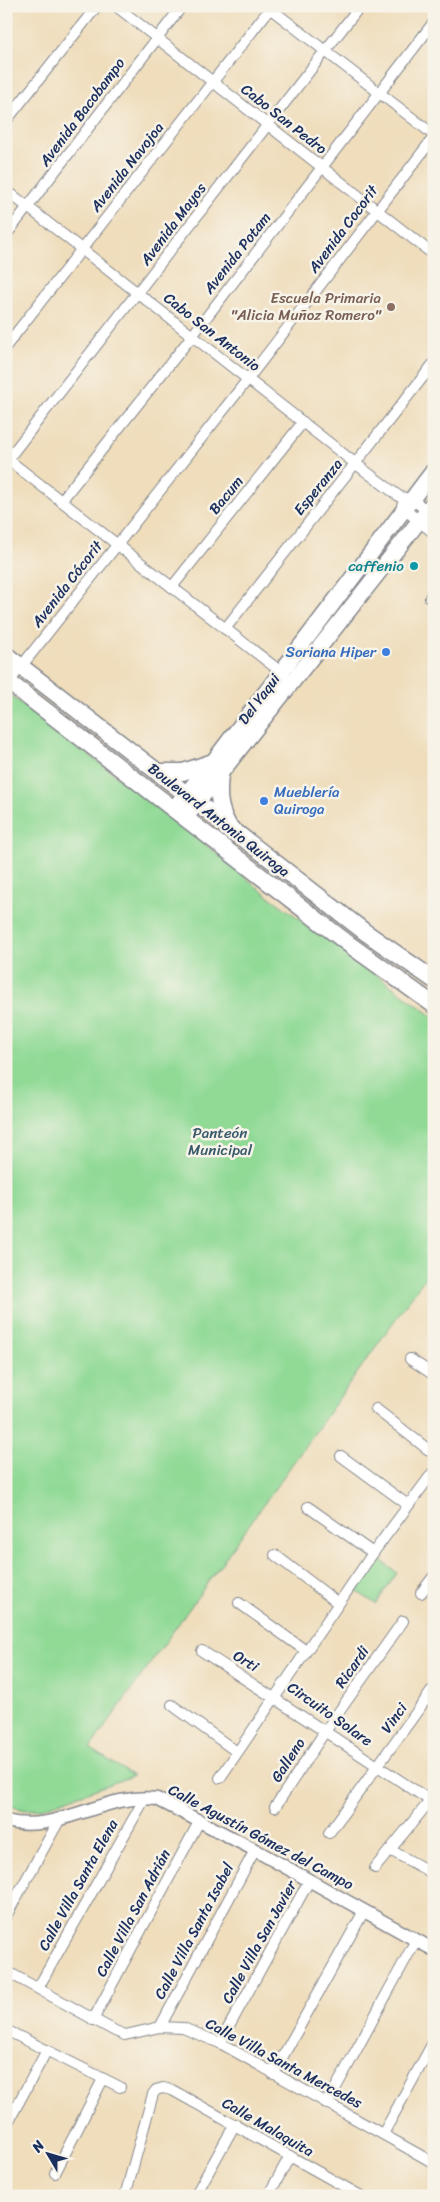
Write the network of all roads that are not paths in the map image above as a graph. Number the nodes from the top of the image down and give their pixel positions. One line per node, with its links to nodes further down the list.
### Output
1 (97, 6): 11 (street)
2 (116, 6): 7 (street, Cabo San Pedro)
3 (182, 6): 7 (street, Avenida Bacobampo)
4 (360, 6): 8 (street, Avenida Mayos)
5 (270, 7): 8 (street); 9 (street, Avenida Navojoa)
6 (434, 22): 10 (street, Avenida Potam)
7 (157, 38): 9 (street, Cabo San Pedro); 16 (street, Avenida Bacobampo)
8 (325, 51): 10 (street); 12 (street, Avenida Mayos)
9 (213, 82): 12 (street, Cabo San Pedro); 19 (street, Avenida Navojoa)
10 (380, 93): 13 (street); 14 (street, Avenida Potam)
11 (6, 121)
12 (267, 125): 14 (street, Cabo San Pedro); 21 (street, Avenida Mayos)
13 (434, 136): 17 (street, Avenida Cocorit)
14 (322, 168): 17 (street, Cabo San Pedro); 22 (street, Avenida Potam)
15 (6, 190): 16 (street, Cabo San Antonio)
16 (29, 207): 18 (street, Avenida Bacobampo); 19 (street, Cabo San Antonio)
17 (376, 210): 20 (street, Cabo San Pedro); 25 (street, Avenida Cocorit)
18 (6, 235)
19 (82, 248): 21 (street, Cabo San Antonio); 23 (street, Avenida Navojoa)
20 (433, 253)
21 (138, 293): 22 (street, Cabo San Antonio); 27 (street, Avenida Mayos)
22 (192, 336): 25 (street, Cabo San Antonio); 30 (street, Avenida Potam)
23 (6, 346)
24 (434, 363): 28 (street, Esperanza)
25 (248, 379): 26 (street, Cabo San Antonio); 32 (street, Avenida Cocorit)
26 (303, 422): 28 (street, Cabo San Antonio); 36 (street, Bacum)
27 (7, 459): 30 (street)
28 (356, 464): 31 (street, Cabo San Antonio); 39 (street, Esperanza)
29 (434, 470): 31 (main road, Del Yaqui)
30 (61, 501): 35 (street)
31 (405, 502): 33 (street, Cabo San Antonio); 42 (main road, Del Yaqui)
32 (149, 505): 35 (street, Avenida Cócorit)
33 (428, 512): 34 (street, Cabo San Antonio); 44 (main road, Del Yaqui)
34 (434, 533)
35 (118, 544): 36 (street); 41 (street, Avenida Cócorit)
36 (172, 587): 39 (street)
37 (434, 589): 38 (street)
38 (434, 603)
39 (225, 628): 42 (street)
40 (6, 655): 41 (main road, Boulevard Antonio Quiroga)
41 (21, 666): 43 (street, Avenida Cócorit); 46 (main road, Boulevard Antonio Quiroga)
42 (280, 671): 44 (street); 45 (main road, Del Yaqui)
43 (7, 681): 48 (main road, Boulevard Antonio Quiroga)
44 (294, 682): 45 (main road, Del Yaqui)
45 (217, 768): 46 (main road); 47 (main road, Del Yaqui); 49 (main road)
46 (157, 772): 47 (main road, Boulevard Antonio Quiroga)
47 (192, 798): 48 (main road, Del Yaqui); 49 (main road, Boulevard Antonio Quiroga)
48 (180, 812): 51 (main road, Boulevard Antonio Quiroga)
49 (230, 829): 50 (main road, Boulevard Antonio Quiroga)
50 (434, 980)
51 (434, 1005)
52 (410, 1358): 53 (street)
53 (434, 1375)
54 (376, 1409): 55 (street)
55 (434, 1454)
56 (341, 1456): 58 (street)
57 (434, 1471): 58 (street, Circuito Solare)
58 (408, 1505): 60 (street, Circuito Solare)
59 (308, 1507): 60 (street)
60 (373, 1553): 65 (street, Circuito Solare)
61 (274, 1555): 65 (street)
62 (434, 1576): 63 (street)
63 (421, 1593)
64 (239, 1603): 68 (street)
65 (338, 1603): 68 (street, Circuito Solare)
66 (403, 1621): 72 (street, Ricardi)
67 (202, 1651): 70 (street, Orti)
68 (306, 1651): 70 (street, Circuito Solare)
69 (434, 1688): 74 (street, Vinci)
70 (274, 1697): 72 (street, Circuito Solare); 73 (street)
71 (172, 1705): 73 (street)
72 (326, 1730): 74 (street, Circuito Solare); 78 (street, Galleno)
73 (237, 1752): 75 (street)
74 (378, 1766): 77 (street, Circuito Solare); 82 (street, Vinci)
75 (220, 1778)
76 (144, 1798): 79 (street, Calle Agustín Gómez del Campo); 80 (street, Calle Agustín Gómez del Campo); 93 (street, Calle Villa Santa Elena)
77 (433, 1800): 84 (street)
78 (275, 1807)
79 (61, 1817): 81 (street, Calle Agustín Gómez del Campo); 89 (street)
80 (200, 1820): 83 (street, Calle Agustín Gómez del Campo); 94 (street, Calle Villa San Adrián)
81 (6, 1821)
82 (329, 1833)
83 (255, 1850): 87 (street, Calle Agustín Gómez del Campo); 95 (street, Calle Villa Santa Isabel)
84 (390, 1850): 85 (street); 86 (street)
85 (375, 1868)
86 (434, 1874)
87 (309, 1880): 88 (street, Calle Agustín Gómez del Campo); 98 (street, Calle Villa San Javier)
88 (364, 1911): 90 (street, Calle Agustín Gómez del Campo); 100 (street)
89 (6, 1916)
90 (416, 1940): 91 (street, Calle Agustín Gómez del Campo); 103 (street)
91 (434, 1950)
92 (6, 1971): 93 (street, Calle Villa Santa Mercedes)
93 (38, 1988): 94 (street, Calle Villa Santa Mercedes)
94 (93, 2020): 95 (street, Calle Villa Santa Mercedes)
95 (160, 2027): 98 (street, Calle Villa Santa Mercedes)
96 (6, 2030): 99 (street)
97 (434, 2041): 106 (street)
98 (220, 2044): 100 (street, Calle Villa Santa Mercedes)
99 (47, 2050): 101 (street); 105 (street)
100 (273, 2074): 103 (street, Calle Villa Santa Mercedes)
101 (103, 2079): 102 (street); 109 (street)
102 (120, 2087)
103 (327, 2104): 106 (street, Calle Villa Santa Mercedes)
104 (235, 2124): 107 (street, Calle Malaquita); 111 (street, Calle Malaquita); 112 (street)
105 (6, 2126)
106 (383, 2134): 108 (street, Calle Villa Santa Mercedes)
107 (290, 2156): 110 (street, Calle Malaquita); 113 (street)
108 (434, 2163)
109 (55, 2173)
110 (343, 2186): 114 (street); 115 (street, Calle Malaquita)
111 (125, 2196)
112 (195, 2196)
113 (268, 2196)
114 (337, 2196)
115 (361, 2196)

